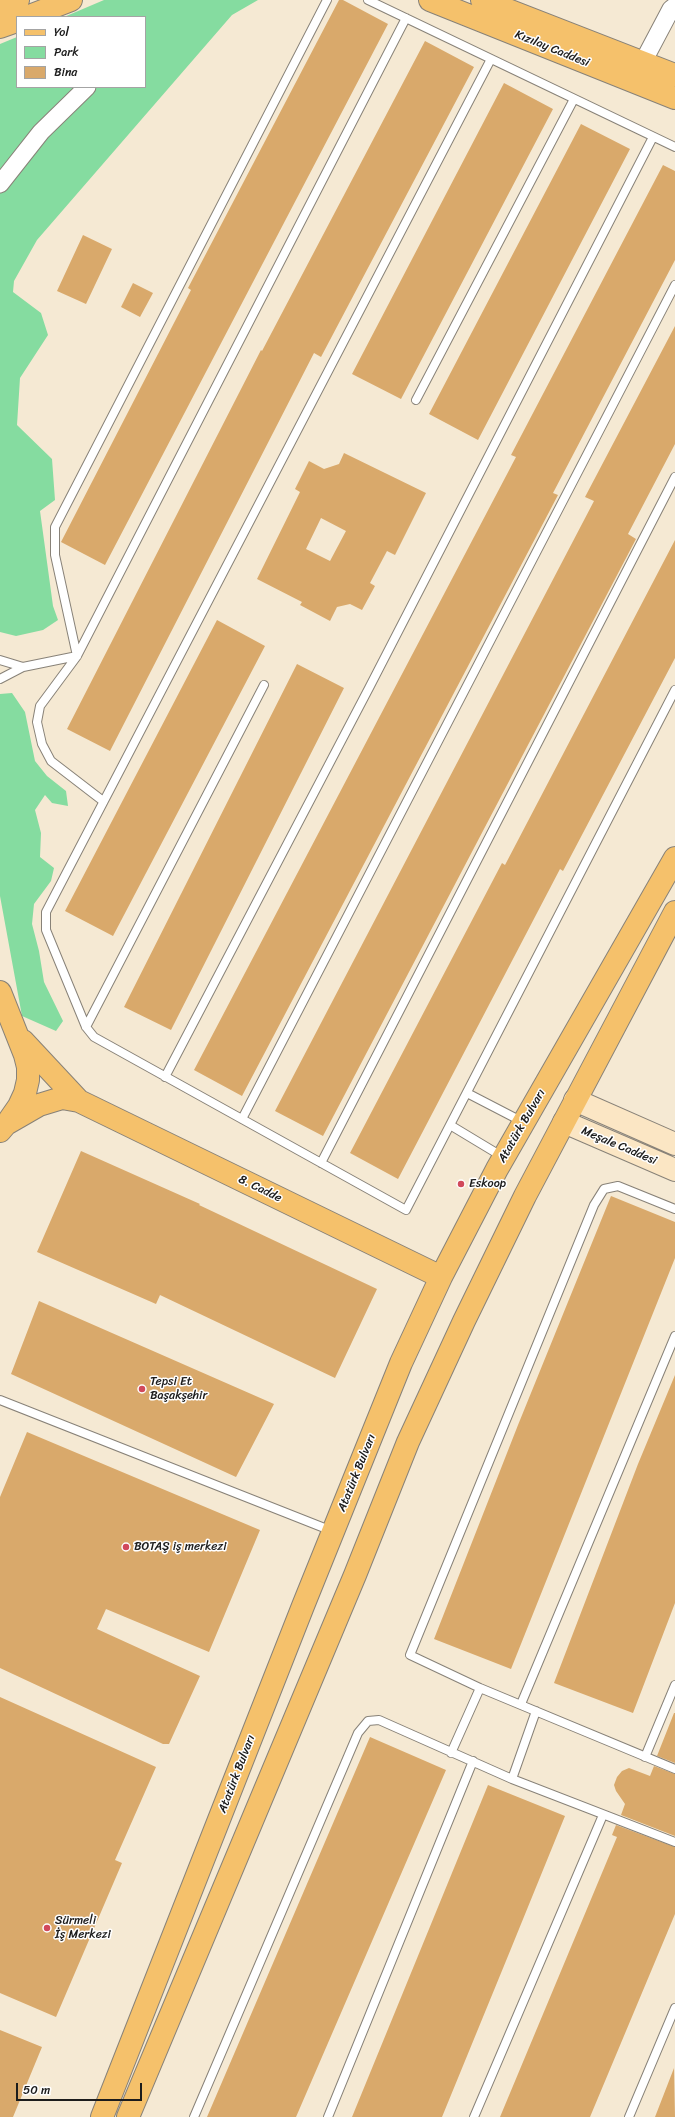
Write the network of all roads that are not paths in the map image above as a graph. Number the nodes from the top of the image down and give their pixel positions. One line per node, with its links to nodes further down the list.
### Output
1 (18, 0): 8 (main road)
2 (71, 0): 9 (main road)
3 (327, 0): 25 (lane)
4 (368, 0): 10 (lane)
5 (430, 0): 17 (main road, Kızılay Caddesi)
6 (482, 0): 14 (main road, Kızılay Caddesi)
7 (672, 9): 14 (street)
8 (0, 11)
9 (30, 16)
10 (406, 18): 13 (lane); 25 (lane)
11 (16, 21): 12 (main road)
12 (0, 27)
13 (490, 59): 18 (lane); 31 (lane)
14 (643, 62): 15 (main road, Kızılay Caddesi)
15 (675, 75)
16 (86, 88): 21 (street)
17 (675, 98)
18 (574, 99): 19 (lane); 23 (lane)
19 (653, 137): 20 (lane); 38 (lane)
20 (675, 147)
21 (0, 184)
22 (675, 285): 43 (lane)
23 (416, 400)
24 (675, 477): 50 (lane)
25 (77, 656): 27 (lane); 31 (lane)
26 (0, 660): 27 (lane)
27 (23, 667): 28 (lane)
28 (0, 679)
29 (264, 685): 37 (lane)
30 (675, 690): 40 (lane)
31 (104, 801): 37 (lane)
32 (675, 851): 33 (main road, Atatürk Bulvarı)
33 (671, 866): 39 (main road, Atatürk Bulvarı)
34 (675, 912): 41 (main road)
35 (0, 992): 36 (main road)
36 (8, 1027): 42 (main road); 47 (main road)
37 (86, 1027): 38 (lane)
38 (165, 1077): 43 (lane)
39 (547, 1082): 44 (main road, Atatürk Bulvarı); 45 (main road)
40 (467, 1093): 44 (lane); 46 (lane)
41 (575, 1100): 45 (main road); 48 (street, Meşale Caddesi)
42 (79, 1101): 47 (main road); 53 (main road, 8. Cadde)
43 (242, 1119): 50 (lane)
44 (524, 1122): 49 (main road, Atatürk Bulvarı)
45 (564, 1122): 51 (street, Meşale Caddesi); 70 (main road)
46 (450, 1126): 49 (lane); 50 (lane)
47 (2, 1127)
48 (675, 1144)
49 (504, 1158): 53 (main road, Atatürk Bulvarı)
50 (321, 1163)
51 (675, 1170)
52 (675, 1209): 58 (lane)
53 (441, 1276): 56 (main road, Atatürk Bulvarı)
54 (675, 1336): 59 (lane)
55 (0, 1400): 56 (lane)
56 (333, 1531): 69 (main road, Atatürk Bulvarı)
57 (675, 1685): 62 (lane)
58 (480, 1688): 59 (lane); 61 (lane)
59 (521, 1704): 60 (lane)
60 (536, 1711): 62 (lane); 65 (lane)
61 (451, 1752): 63 (lane); 71 (lane)
62 (645, 1757): 64 (lane)
63 (474, 1761): 65 (lane); 72 (lane)
64 (675, 1770)
65 (512, 1779): 66 (lane)
66 (603, 1815): 67 (lane); 73 (lane)
67 (675, 1842)
68 (675, 2008): 74 (lane)
69 (102, 2117)
70 (128, 2117)
71 (194, 2117)
72 (328, 2117)
73 (474, 2117)
74 (629, 2117)

